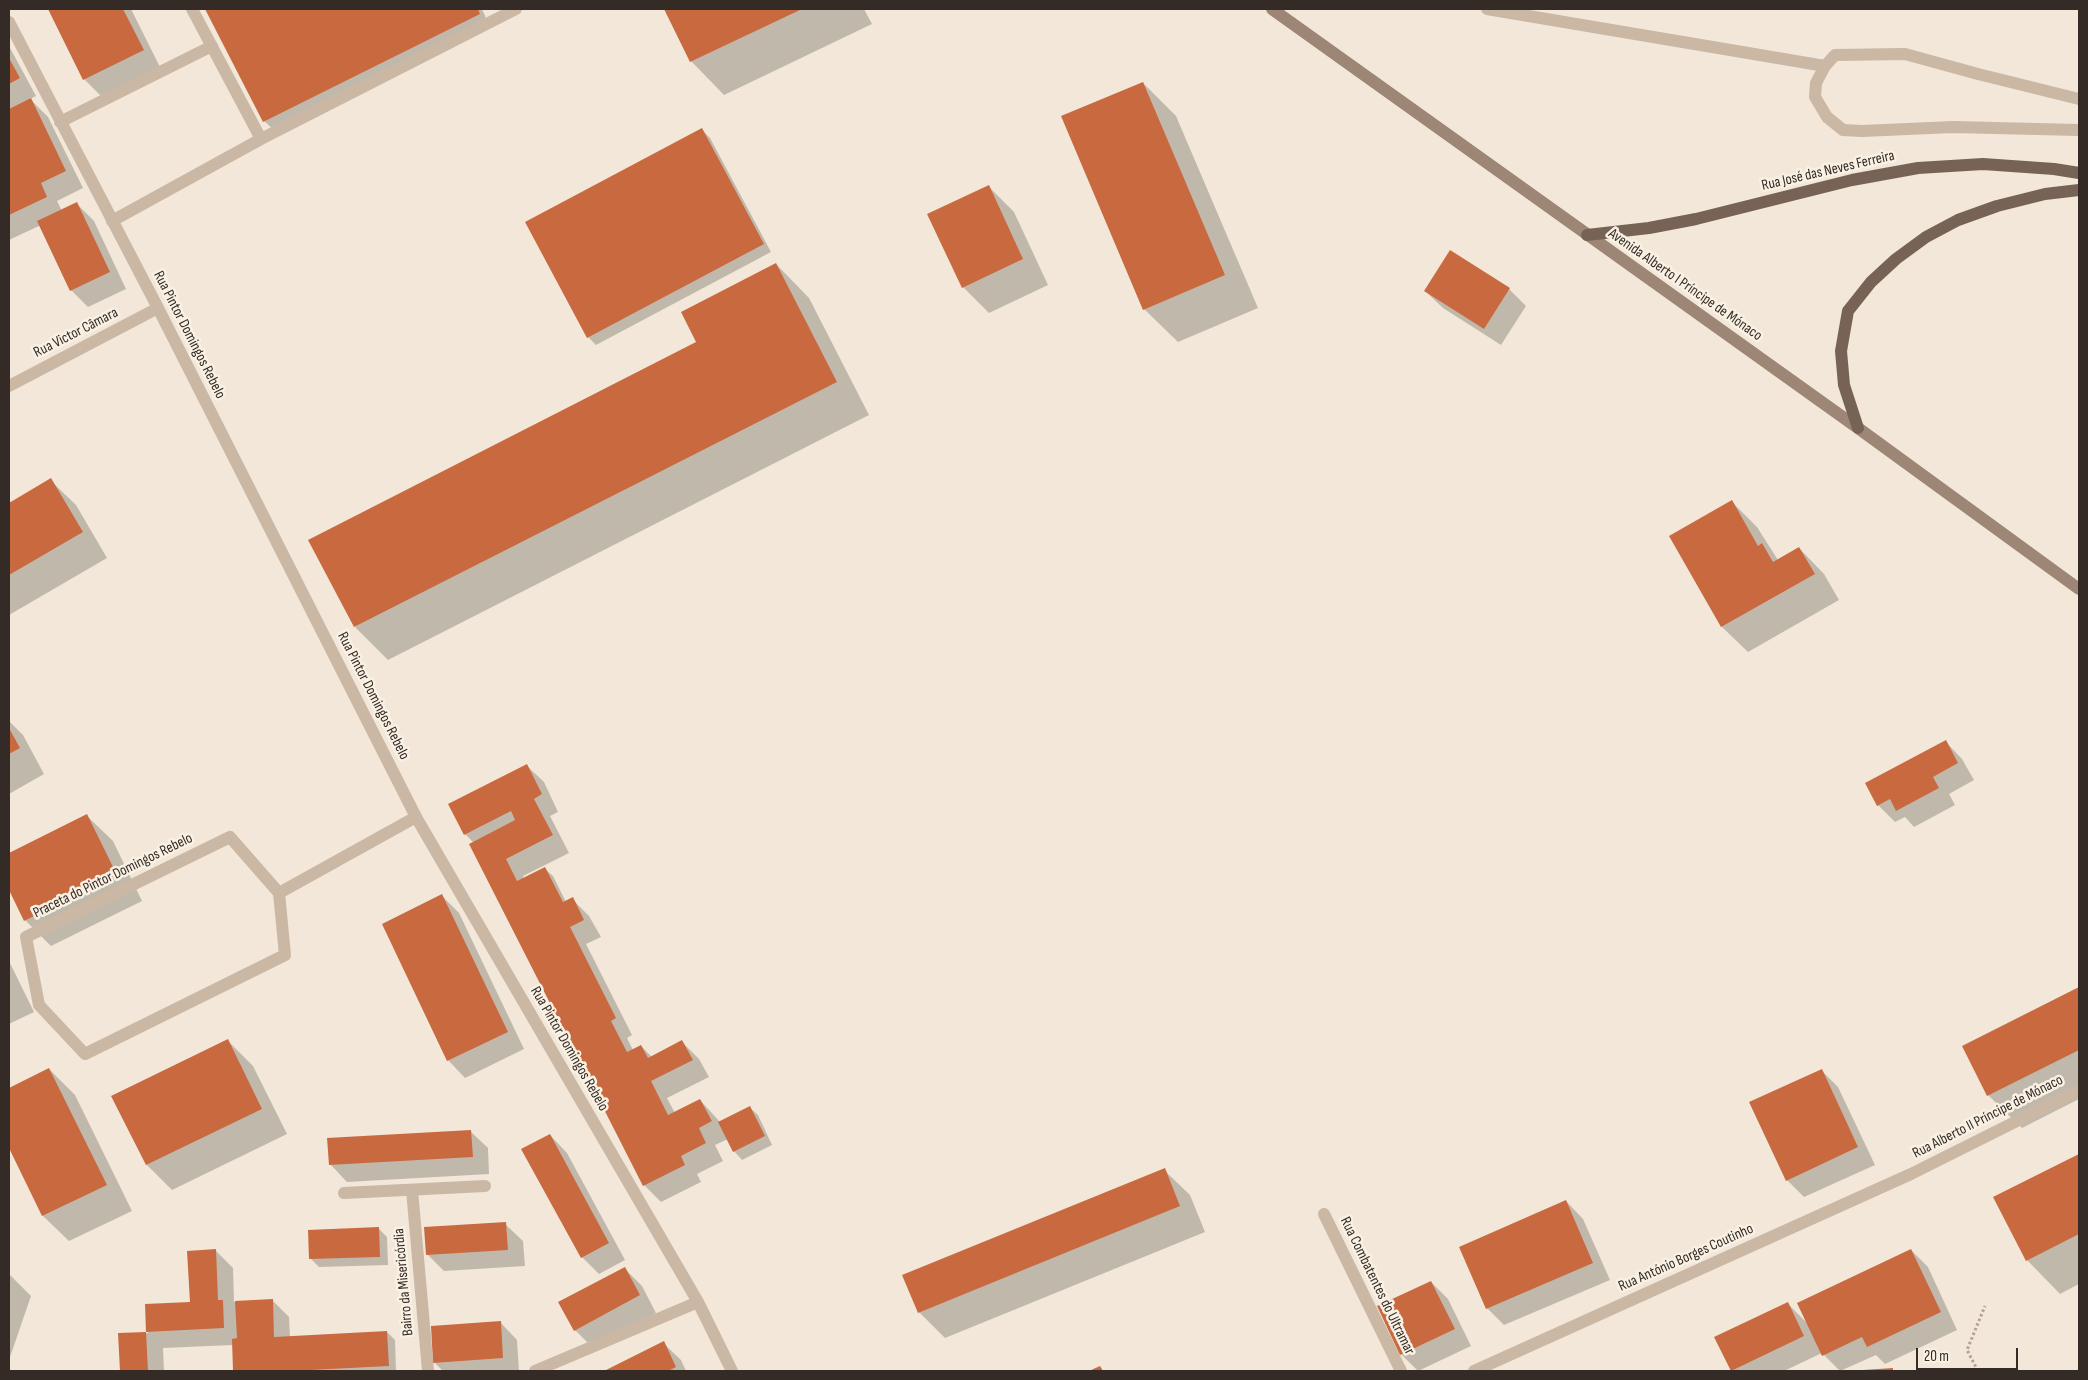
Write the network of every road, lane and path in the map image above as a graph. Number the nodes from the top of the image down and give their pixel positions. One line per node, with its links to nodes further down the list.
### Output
1 (192, 9): 6 (street)
2 (516, 9): 11 (street)
3 (1272, 9): 15 (main road, Avenida Alberto I Príncipe de Mónaco)
4 (1487, 9): 7 (street)
5 (9, 22): 9 (street, Rua Pintor Domingos Rebelo)
6 (212, 46): 9 (street); 11 (street)
7 (1825, 66): 8 (street); 10 (street)
8 (2079, 99)
9 (60, 122): 14 (street, Rua Pintor Domingos Rebelo)
10 (2079, 130)
11 (261, 140): 14 (street)
12 (2079, 173): 15 (main road, Rua José das Neves Ferreira)
13 (2079, 190): 18 (main road)
14 (112, 221): 16 (street, Rua Pintor Domingos Rebelo)
15 (1587, 235): 18 (main road, Avenida Alberto I Príncipe de Mónaco)
16 (158, 308): 17 (street, Rua Victor Câmara); 20 (street, Rua Pintor Domingos Rebelo)
17 (9, 386)
18 (1858, 428): 19 (main road, Avenida Alberto I Príncipe de Mónaco)
19 (2079, 589)
20 (416, 817): 21 (street); 28 (street, Rua Pintor Domingos Rebelo)
21 (279, 893): 21 (street, Praceta do Pintor Domingos Rebelo)
22 (2079, 1090): 23 (street, Rua Alberto II Príncipe de Mónaco)
23 (1911, 1174): 34 (street, Rua António Borges Coutinho)
24 (484, 1186): 25 (street)
25 (412, 1190): 26 (street); 30 (street, Bairro da Misericórdia)
26 (344, 1193)
27 (1324, 1214): 33 (street, Rua Combatentes do Ultramar)
28 (698, 1302): 31 (street); 32 (street, Rua Pintor Domingos Rebelo)
29 (1985, 1306): 35 (path)
30 (428, 1371)
31 (535, 1371)
32 (732, 1371)
33 (1401, 1371)
34 (1474, 1371)
35 (1978, 1371)

